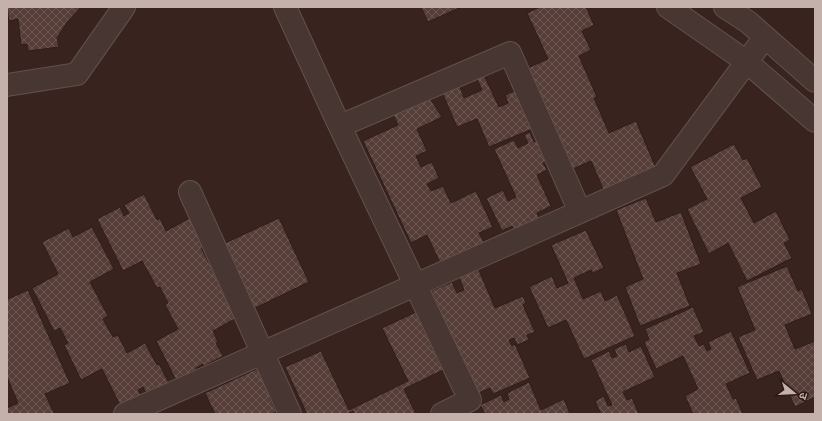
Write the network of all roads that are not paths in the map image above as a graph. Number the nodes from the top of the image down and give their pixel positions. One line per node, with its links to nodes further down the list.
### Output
1 (124, 7): 8 (street)
2 (285, 7): 10 (street)
3 (668, 7): 6 (street)
4 (725, 7): 5 (street)
5 (765, 38): 6 (street); 7 (street)
6 (747, 62): 9 (street); 12 (street)
7 (815, 81)
8 (7, 85)
9 (815, 121)
10 (340, 126): 12 (street); 13 (street)
11 (190, 192): 14 (street)
12 (580, 212): 13 (street)
13 (416, 285): 14 (street); 17 (street)
14 (262, 353): 15 (street); 16 (street)
15 (125, 414)
16 (290, 414)
17 (442, 414)

